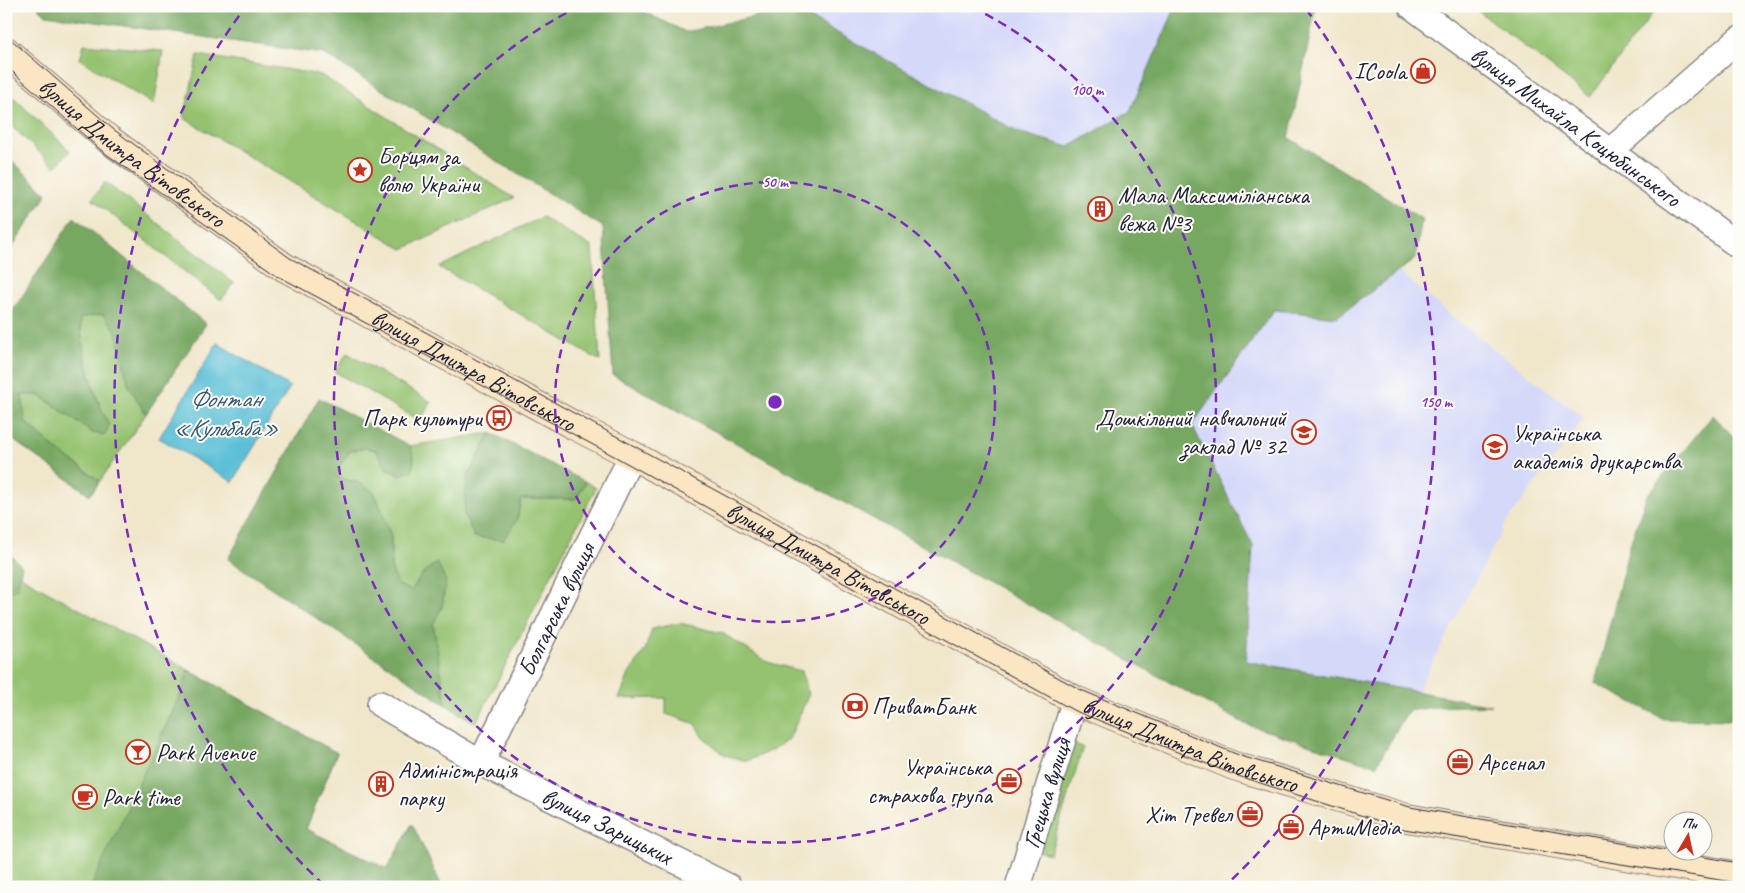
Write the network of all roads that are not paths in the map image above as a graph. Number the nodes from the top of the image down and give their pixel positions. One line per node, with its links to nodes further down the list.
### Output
1 (1411, 6): 4 (street, вулиця Михайла Коцюбинського)
2 (1739, 39): 4 (street)
3 (6, 51): 6 (main road, вулиця Дмитра Вітовського)
4 (1609, 152): 5 (street, вулиця Михайла Коцюбинського)
5 (1739, 246)
6 (632, 454): 7 (main road, вулиця Дмитра Вітовського); 9 (street, Болгарська вулиця)
7 (1075, 700): 10 (main road, вулиця Дмитра Вітовського); 12 (street, Грецька вулиця)
8 (380, 704): 9 (street, вулиця Зарицьких)
9 (481, 763): 11 (street, вулиця Зарицьких)
10 (1739, 876)
11 (729, 887)
12 (1018, 887)

